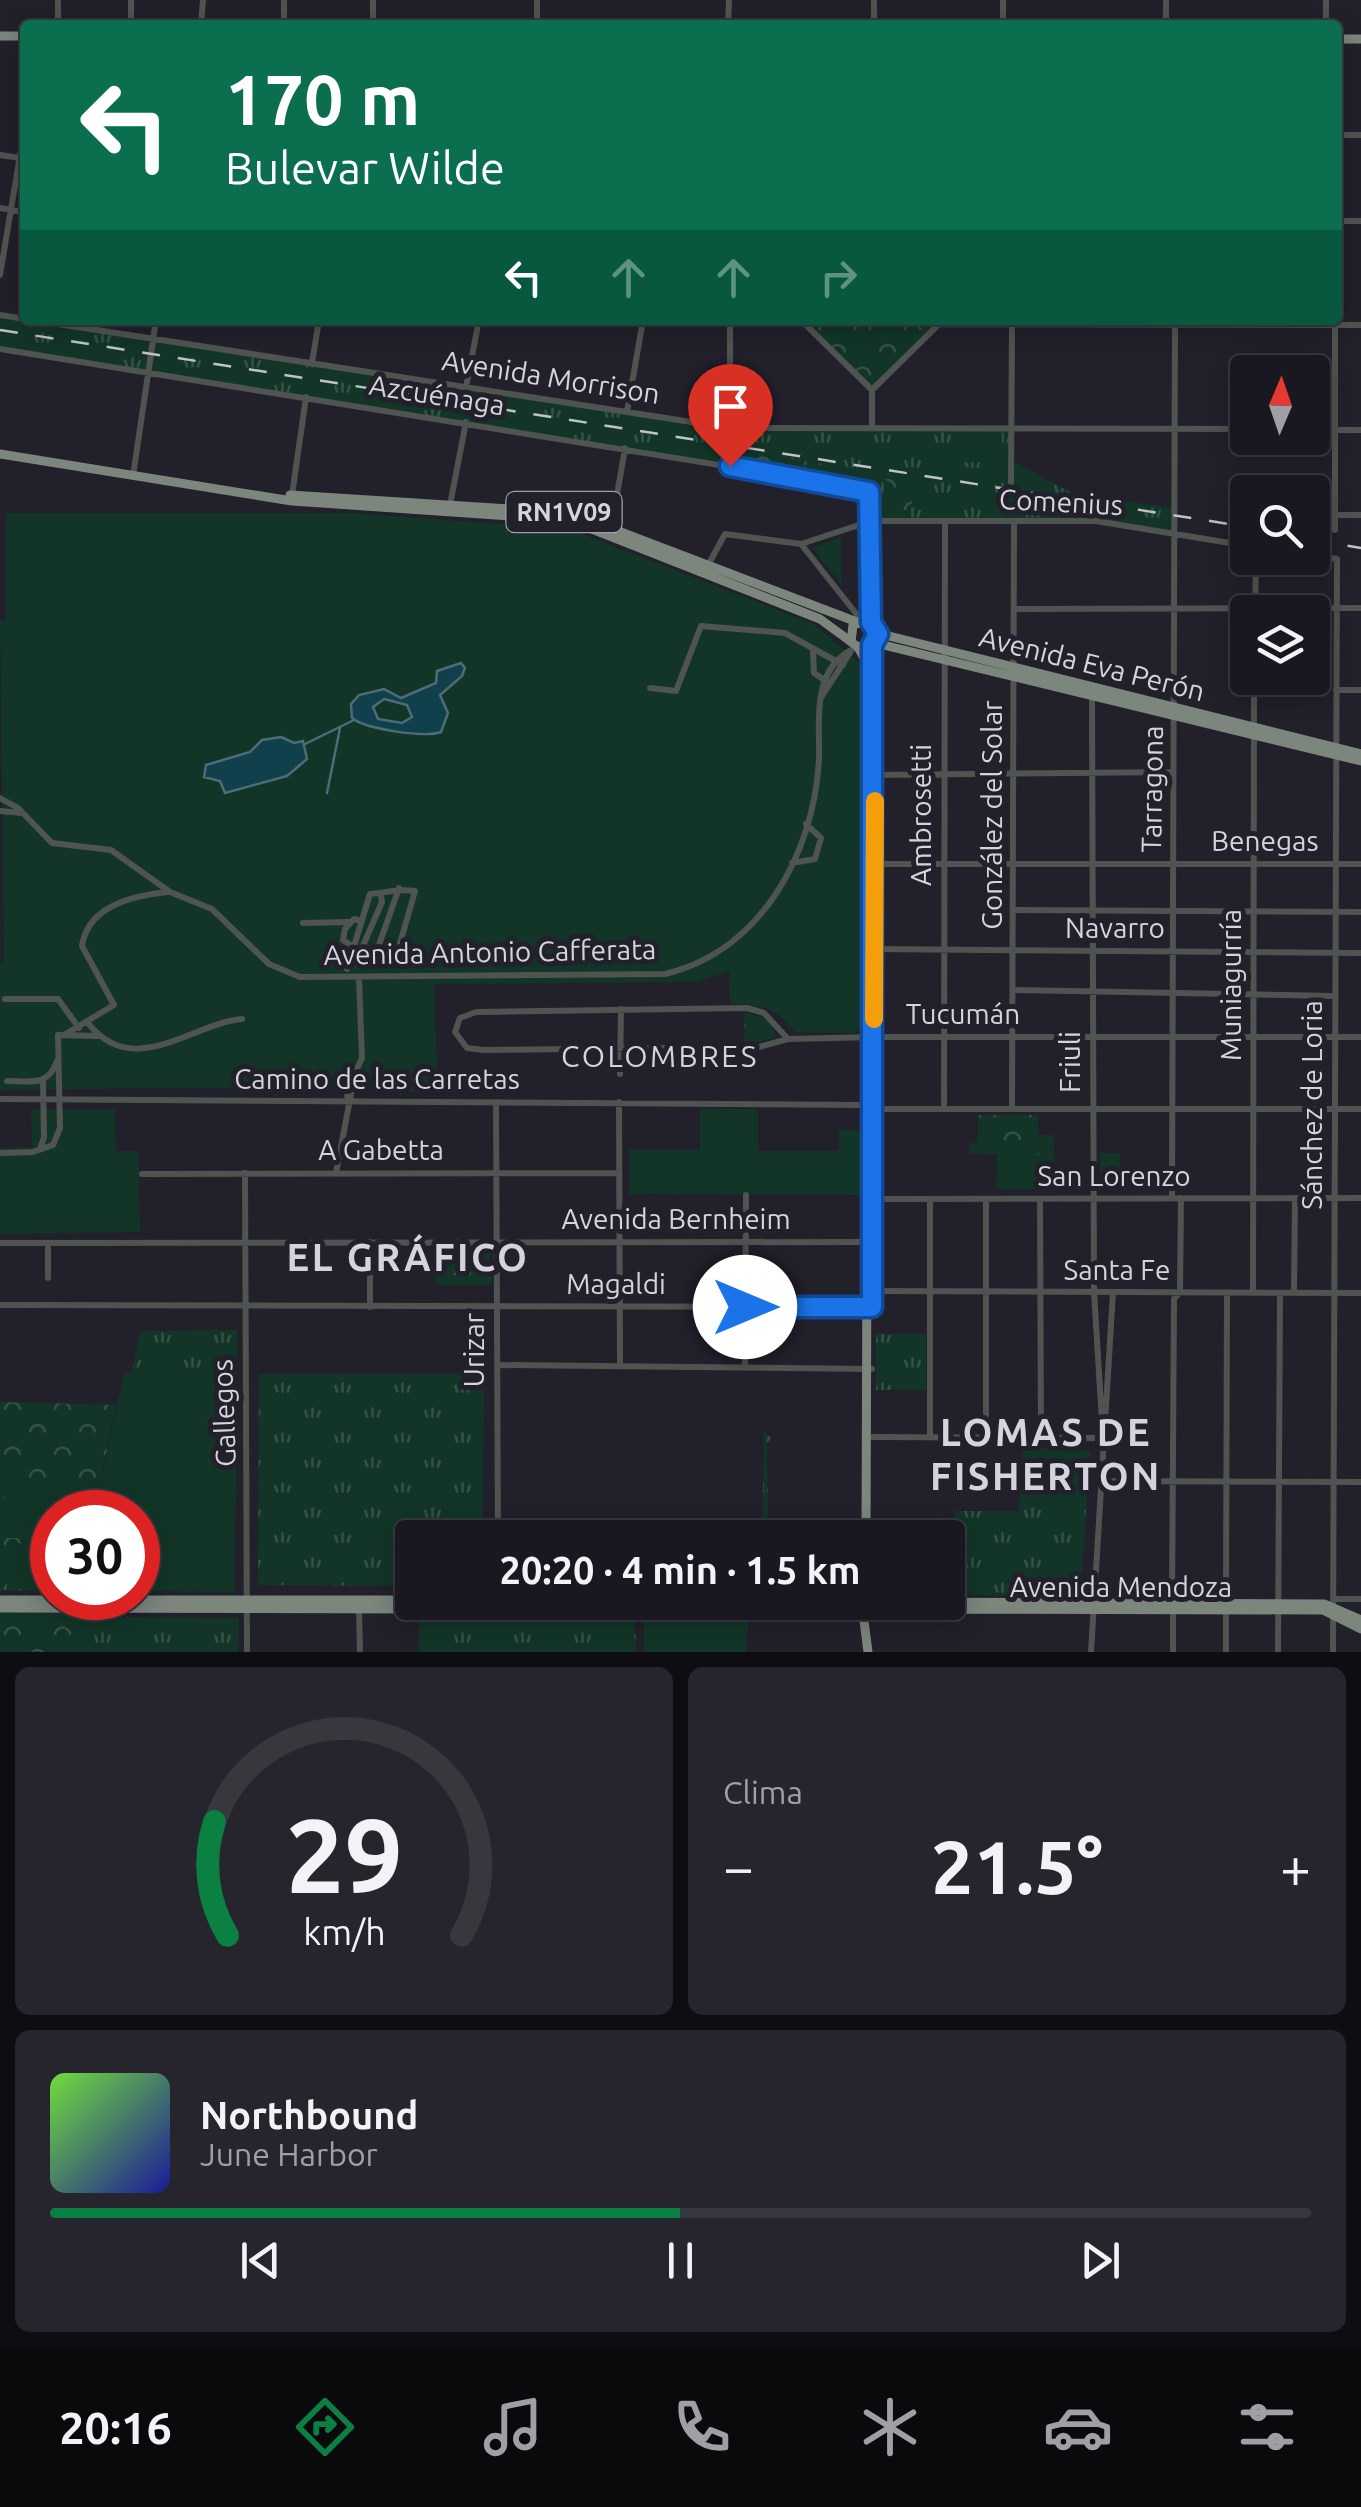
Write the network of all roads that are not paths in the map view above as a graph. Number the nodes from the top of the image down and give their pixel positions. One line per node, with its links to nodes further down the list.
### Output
1 (20, 164): 3 (street)
2 (0, 208): 3 (street)
3 (11, 210): 4 (street); 5 (street)
4 (20, 211)
5 (0, 276)
6 (61, 325): 17 (street, Avenida Morrison)
7 (155, 325): 17 (street)
8 (318, 325): 19 (street)
9 (477, 325): 21 (street)
10 (641, 325): 24 (street)
11 (730, 325): 26 (street)
12 (810, 325): 22 (street)
13 (934, 325): 22 (street)
14 (1012, 325): 28 (street)
15 (1175, 325): 29 (street, Tarragona)
16 (1335, 325): 32 (street)
17 (153, 339): 19 (street, Avenida Morrison); 20 (street)
18 (0, 349): 20 (street, Azcuénaga)
19 (312, 363): 21 (street, Avenida Morrison)
20 (148, 372): 23 (street, Azcuénaga); 37 (street)
21 (466, 387): 24 (street, Avenida Morrison)
22 (872, 390): 27 (street)
23 (306, 397): 25 (street, Azcuénaga); 39 (street)
24 (627, 412): 26 (street, Avenida Morrison)
25 (466, 422): 34 (street, Azcuénaga); 40 (street)
26 (730, 428): 27 (street, Avenida Morrison); 36 (street)
27 (872, 428): 28 (street, Avenida Morrison)
28 (1012, 429): 29 (street, Avenida Morrison); 38 (street)
29 (1175, 429): 30 (street, Avenida Morrison); 48 (street, Tarragona)
30 (1230, 430)
31 (1330, 430): 32 (street)
32 (1335, 430): 33 (street); 41 (street)
33 (1361, 430)
34 (625, 448): 36 (street, Azcuénaga); 46 (street)
35 (0, 454): 37 (main road, Avenida Eva Perón / RN1V09)
36 (730, 466): 43 (street, Azcuénaga)
37 (133, 476): 39 (main road, Avenida Eva Perón / RN1V09)
38 (1011, 482)
39 (292, 498): 40 (main road, Avenida Eva Perón / RN1V09)
40 (449, 507): 46 (main road, Avenida Eva Perón / RN1V09)
41 (1335, 515): 42 (street); 47 (street)
42 (1361, 516)
43 (871, 521): 44 (street, Comenius); 50 (street, Comenius); 59 (street)
44 (944, 521): 45 (street, Comenius); 63 (street, Ambrosetti)
45 (1014, 521): 48 (street, Comenius); 57 (street, González del Solar)
46 (611, 530): 52 (main road, Avenida Eva Perón / RN1V09)
47 (1335, 530)
48 (1175, 535): 49 (street, Comenius); 53 (street, Tarragona)
49 (1230, 543)
50 (801, 544): 52 (street); 59 (street)
51 (1330, 558): 55 (street, Sánchez de Loria)
52 (706, 569): 59 (main road, Avenida Eva Perón / RN1V09); 61 (main road, Avenida Eva Perón / RN1V09)
53 (1174, 608): 57 (street); 58 (street); 72 (street, Tarragona)
54 (1330, 608): 55 (street)
55 (1336, 608): 56 (street); 68 (street, Sánchez de Loria)
56 (1361, 608)
57 (1015, 609): 65 (street, González del Solar)
58 (1230, 609)
59 (865, 622): 60 (main road); 61 (main road); 63 (main road, Avenida Eva Perón / RN1V09)
60 (873, 644): 61 (main road, RN1V09); 63 (main road, Avenida Eva Perón / RN1V09); 78 (main road)
61 (854, 646): 64 (street, Avenida Antonio Cafferata); 78 (main road)
62 (813, 651): 64 (street); 66 (street); 67 (street)
63 (945, 654): 65 (main road, Avenida Eva Perón / RN1V09); 79 (street, Ambrosetti)
64 (840, 662): 66 (street, Avenida Antonio Cafferata)
65 (1015, 672): 70 (main road, Avenida Eva Perón / RN1V09); 80 (street, González del Solar)
66 (827, 683): 85 (street, Avenida Antonio Cafferata)
67 (650, 688)
68 (1336, 690): 69 (street); 74 (street, Sánchez de Loria)
69 (1361, 690)
70 (1091, 691): 72 (main road, Avenida Eva Perón / RN1V09); 77 (street, Friuli)
71 (1254, 695): 73 (street, Muniagurría)
72 (1175, 711): 73 (main road, Avenida Eva Perón / RN1V09); 76 (street, Tarragona)
73 (1254, 731): 74 (main road, Avenida Eva Perón / RN1V09); 87 (street, Muniagurría)
74 (1335, 751): 75 (main road, Avenida Eva Perón / RN1V09); 93 (street, Sánchez de Loria)
75 (1361, 758)
76 (1173, 772): 77 (street); 92 (street, Tarragona)
77 (1093, 774): 80 (street); 91 (street, Friuli)
78 (872, 775): 79 (street); 88 (main road)
79 (944, 775): 80 (street); 89 (street, Ambrosetti)
80 (1014, 775): 90 (street, González del Solar)
81 (0, 798): 82 (street, Avenida Antonio Cafferata)
82 (10, 802): 83 (street); 84 (street, Avenida Antonio Cafferata)
83 (2, 814): 84 (street)
84 (23, 814): 95 (street, Avenida Antonio Cafferata)
85 (806, 824): 86 (street, Avenida Antonio Cafferata); 86 (street)
86 (792, 863): 122 (street, Avenida Antonio Cafferata)
87 (1254, 863): 92 (street, Benegas); 93 (street, Benegas); 103 (street, Muniagurría)
88 (872, 864): 89 (street, Benegas); 110 (main road)
89 (944, 864): 90 (street, Benegas); 111 (street, Ambrosetti)
90 (1016, 864): 91 (street, Benegas); 100 (street, González del Solar)
91 (1093, 864): 92 (street, Benegas); 101 (street, Friuli)
92 (1173, 864): 102 (street, Tarragona)
93 (1335, 864): 94 (street, Benegas); 104 (street, Sánchez de Loria)
94 (1361, 864)
95 (152, 880): 97 (street, Avenida Antonio Cafferata); 98 (street)
96 (399, 888): 99 (street); 118 (street); 118 (street)
97 (170, 892): 98 (street); 121 (street, Avenida Antonio Cafferata)
98 (144, 894): 131 (street)
99 (381, 896): 106 (street); 119 (street)
100 (1016, 910): 101 (street); 112 (street, González del Solar)
101 (1093, 910): 102 (street); 113 (street, Friuli)
102 (1174, 911): 103 (street); 114 (street, Tarragona)
103 (1254, 911): 104 (street); 115 (street, Muniagurría)
104 (1334, 912): 105 (street); 116 (street, Sánchez de Loria)
105 (1361, 912)
106 (361, 920): 107 (street); 109 (street)
107 (348, 922): 108 (street); 109 (street)
108 (303, 923)
109 (352, 946): 120 (street)
110 (871, 949): 111 (street, Navarro); 135 (main road)
111 (944, 950): 112 (street, Navarro); 136 (street, Ambrosetti)
112 (1015, 950): 113 (street, Navarro); 123 (street, González del Solar)
113 (1092, 950): 114 (street, Navarro); 124 (street, Friuli)
114 (1174, 951): 115 (street, Navarro); 125 (street, Tarragona)
115 (1254, 952): 116 (street, Navarro); 126 (street, Muniagurría)
116 (1334, 953): 117 (street, Navarro); 127 (street, Sánchez de Loria)
117 (1361, 953)
118 (373, 962): 119 (street)
119 (356, 963): 120 (street)
120 (347, 969): 121 (street)
121 (342, 979): 122 (street, Avenida Antonio Cafferata)
122 (360, 980): 151 (street)
123 (1014, 990): 124 (street); 137 (street, González del Solar)
124 (1093, 992): 125 (street); 138 (street, Friuli)
125 (1173, 993): 126 (street); 139 (street, Tarragona)
126 (1254, 994): 127 (street); 140 (street, Muniagurría)
127 (1334, 996): 141 (street, Sánchez de Loria)
128 (5, 999): 132 (street)
129 (620, 1009): 143 (street); 144 (street); 144 (street, Tucumán)
130 (242, 1019): 134 (street)
131 (88, 1023): 132 (street); 134 (street)
132 (79, 1028): 133 (street)
133 (64, 1035): 134 (street); 145 (street)
134 (98, 1036)
135 (871, 1037): 136 (street, Tucumán); 143 (street, Tucumán); 154 (main road)
136 (944, 1037): 137 (street, Tucumán); 155 (street, Ambrosetti)
137 (1013, 1037): 138 (street, Tucumán); 156 (street, González del Solar)
138 (1093, 1037): 139 (street, Tucumán); 157 (street, Friuli)
139 (1174, 1037): 140 (street, Tucumán); 158 (street, Tarragona)
140 (1254, 1037): 141 (street, Tucumán); 159 (street, Muniagurría)
141 (1334, 1037): 142 (street, Tucumán); 160 (street, Sánchez de Loria)
142 (1361, 1037)
143 (788, 1039): 144 (street, Tucumán)
144 (621, 1050): 146 (street)
145 (58, 1068): 148 (street); 162 (street)
146 (620, 1074)
147 (6, 1081): 148 (street)
148 (43, 1082): 149 (street)
149 (44, 1098): 150 (street, Camino de las Carretas); 151 (street, Camino de las Carretas); 162 (street)
150 (0, 1099)
151 (348, 1102): 152 (street, Camino de las Carretas); 165 (street)
152 (496, 1102): 153 (street, Camino de las Carretas); 166 (street, Urizar)
153 (619, 1102): 154 (street, Camino de las Carretas); 167 (street)
154 (870, 1107): 155 (street, Camino de las Carretas); 175 (main road)
155 (944, 1109): 156 (street, Camino de las Carretas)
156 (1012, 1109): 157 (street, Camino de las Carretas)
157 (1092, 1109): 158 (street, Camino de las Carretas); 179 (street, Friuli)
158 (1173, 1109): 159 (street, Camino de las Carretas); 170 (street, Tarragona)
159 (1254, 1109): 160 (street, Camino de las Carretas); 171 (street, Muniagurría)
160 (1334, 1109): 161 (street, Camino de las Carretas); 173 (street, Sánchez de Loria)
161 (1361, 1109)
162 (40, 1150): 163 (street)
163 (0, 1152)
164 (245, 1173): 165 (street, A Gabetta); 168 (street, A Gabetta); 187 (street, Gallegos)
165 (336, 1173): 166 (street, A Gabetta)
166 (496, 1173): 167 (street, A Gabetta); 180 (street, Urizar)
167 (619, 1173): 182 (street)
168 (142, 1174)
169 (746, 1195): 183 (street)
170 (1177, 1198): 171 (street, San Lorenzo); 179 (street, San Lorenzo); 195 (street, Tarragona)
171 (1254, 1198): 172 (street, San Lorenzo); 197 (street, Muniagurría)
172 (1295, 1198): 173 (street, San Lorenzo); 199 (street)
173 (1334, 1198): 174 (street, San Lorenzo); 200 (street, Sánchez de Loria)
174 (1361, 1198)
175 (870, 1199): 176 (street, San Lorenzo); 184 (main road)
176 (930, 1199): 177 (street, San Lorenzo); 190 (street)
177 (986, 1199): 178 (street, San Lorenzo); 191 (street)
178 (1040, 1199): 179 (street, San Lorenzo); 192 (street)
179 (1094, 1199): 193 (street, Friuli)
180 (496, 1241): 181 (street, Avenida Bernheim); 182 (street, Avenida Bernheim); 205 (street, Urizar)
181 (370, 1242): 187 (street, Avenida Bernheim); 204 (street)
182 (620, 1242): 183 (street, Avenida Bernheim); 206 (street)
183 (746, 1242): 184 (street, Avenida Bernheim); 207 (street)
184 (870, 1242): 189 (main road); 208 (main road)
185 (0, 1243): 186 (street, Avenida Bernheim)
186 (48, 1243): 187 (street, Avenida Bernheim); 188 (street)
187 (244, 1243): 203 (street, Gallegos)
188 (48, 1278)
189 (872, 1291): 190 (street, Santa Fe); 208 (main road)
190 (929, 1291): 191 (street, Santa Fe); 214 (street)
191 (987, 1292): 192 (street, Santa Fe); 215 (street)
192 (1042, 1292): 193 (street, Santa Fe); 216 (street)
193 (1094, 1292): 194 (street, Santa Fe); 217 (street, Friuli)
194 (1113, 1292): 195 (street, Santa Fe); 217 (street)
195 (1180, 1292): 196 (street, Santa Fe); 219 (street, Tarragona)
196 (1227, 1293): 197 (street, Santa Fe); 220 (street)
197 (1253, 1293): 198 (street, Santa Fe)
198 (1280, 1293): 199 (street, Santa Fe); 221 (street)
199 (1294, 1293): 200 (street, Santa Fe)
200 (1334, 1293): 201 (street, Santa Fe); 222 (street, Sánchez de Loria)
201 (1361, 1293)
202 (0, 1305): 203 (street, Magaldi)
203 (244, 1307): 204 (street, Magaldi); 232 (street, Gallegos)
204 (370, 1307): 205 (street, Magaldi)
205 (497, 1307): 206 (street, Magaldi); 209 (street, Urizar)
206 (620, 1307): 207 (street, Magaldi); 210 (street)
207 (745, 1307): 208 (street, Magaldi); 211 (street)
208 (869, 1307): 212 (main road)
209 (497, 1365): 210 (street); 224 (street, Urizar)
210 (620, 1366): 211 (street)
211 (745, 1368): 212 (street)
212 (869, 1370): 213 (main road); 225 (main road)
213 (872, 1437): 214 (street); 226 (main road)
214 (930, 1437): 215 (street)
215 (986, 1437): 216 (street)
216 (1042, 1438): 217 (street)
217 (1103, 1438): 218 (street)
218 (1102, 1482): 219 (street); 237 (street)
219 (1172, 1482): 220 (street); 238 (street, Tarragona)
220 (1227, 1482): 221 (street); 239 (street)
221 (1278, 1482): 222 (street); 240 (street)
222 (1334, 1482): 223 (street); 236 (street, Sánchez de Loria)
223 (1361, 1482)
224 (498, 1520)
225 (869, 1520)
226 (870, 1520)
227 (0, 1600): 228 (main road)
228 (30, 1600)
229 (1361, 1600): 236 (street)
230 (160, 1601): 232 (main road)
231 (395, 1601): 233 (main road)
232 (248, 1604): 233 (main road); 241 (main road); 248 (street, Gallegos)
233 (359, 1604): 235 (main road); 249 (street)
234 (965, 1604): 237 (main road, Avenida Mendoza)
235 (395, 1605)
236 (1334, 1605): 240 (main road, Avenida Mendoza); 245 (main road, Avenida Mendoza); 246 (main road); 255 (street, Sánchez de Loria)
237 (1093, 1606): 238 (main road, Avenida Mendoza); 242 (main road, Avenida Mendoza); 251 (street)
238 (1172, 1606): 239 (main road, Avenida Mendoza); 252 (street, Tarragona)
239 (1226, 1607): 240 (main road, Avenida Mendoza); 253 (street)
240 (1278, 1607): 254 (street)
241 (0, 1608)
242 (965, 1608)
243 (864, 1620): 247 (main road)
244 (872, 1620): 247 (main road)
245 (1361, 1620)
246 (1361, 1629)
247 (868, 1631): 250 (main road)
248 (247, 1652)
249 (360, 1652)
250 (868, 1652)
251 (1091, 1652)
252 (1173, 1652)
253 (1226, 1652)
254 (1278, 1652)
255 (1333, 1652)

